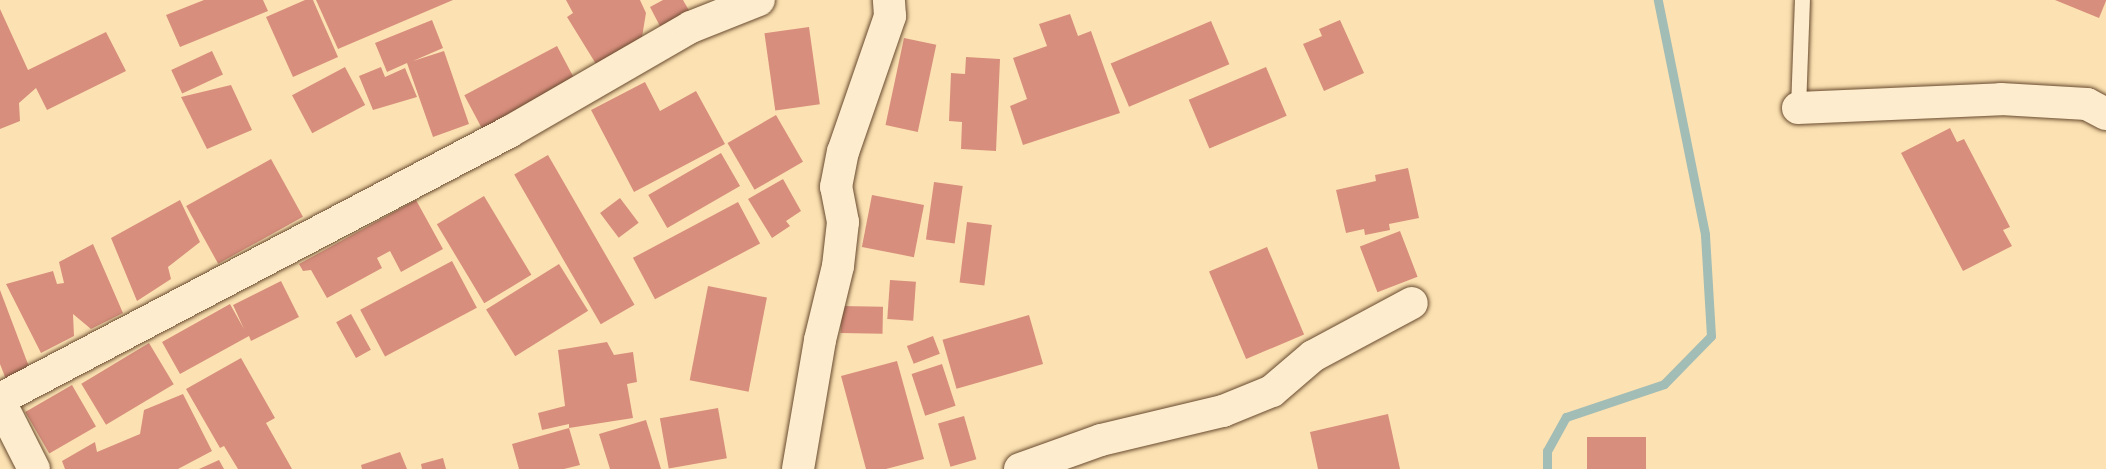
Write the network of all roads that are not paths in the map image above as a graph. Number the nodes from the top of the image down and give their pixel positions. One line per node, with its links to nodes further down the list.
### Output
1 (759, 0): 7 (street)
2 (890, 0): 9 (street)
3 (1802, 0): 4 (lane)
4 (1798, 108): 5 (street)
5 (2106, 114)
6 (1412, 303): 10 (street)
7 (0, 401): 8 (street)
8 (34, 469)
9 (798, 469)
10 (1020, 469)

